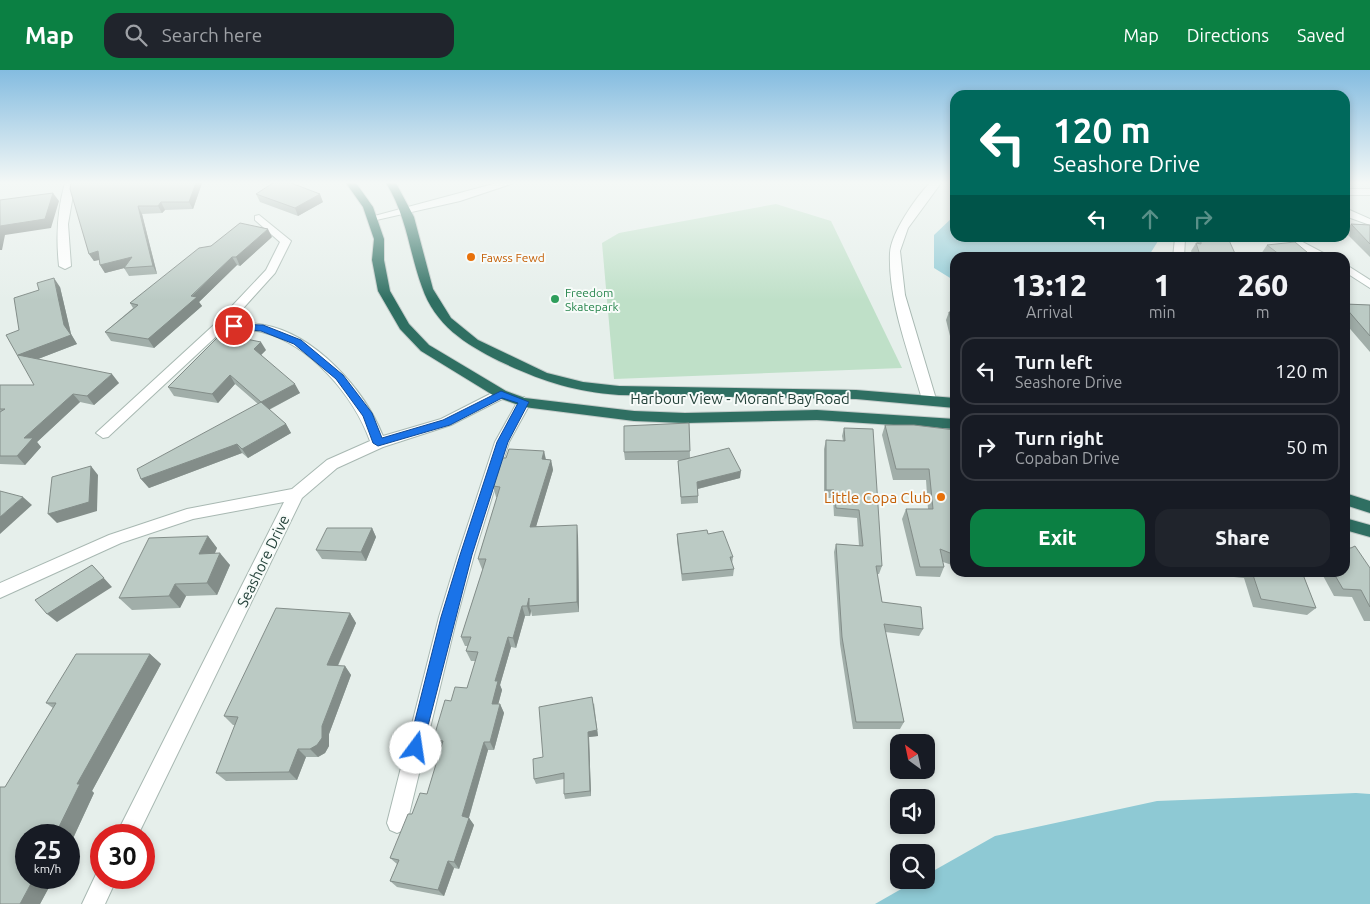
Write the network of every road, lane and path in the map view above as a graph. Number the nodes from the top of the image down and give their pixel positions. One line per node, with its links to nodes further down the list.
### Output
1 (62, 222): 8 (street)
2 (264, 222): 11 (street)
3 (373, 222): 12 (highway, Harbour View - Morant Bay Road)
4 (411, 222): 13 (highway, Harbour View - Morant Bay Road)
5 (907, 222): 13 (street)
6 (1296, 242): 7 (street)
7 (1316, 252)
8 (65, 266)
9 (1350, 271): 10 (street)
10 (1370, 285)
11 (220, 326): 17 (street); 18 (street)
12 (501, 394): 14 (highway, Harbour View - Morant Bay Road); 18 (street, Seashore Drive)
13 (929, 399): 15 (highway, Harbour View - Morant Bay Road)
14 (524, 402): 16 (highway, Harbour View - Morant Bay Road); 25 (street)
15 (950, 402)
16 (950, 424)
17 (103, 433)
18 (378, 443): 19 (street, Seashore Drive)
19 (296, 494): 24 (street); 26 (street, Seashore Drive)
20 (1350, 501): 21 (highway)
21 (1370, 507)
22 (1350, 525): 23 (highway)
23 (1370, 531)
24 (0, 591)
25 (397, 823)
26 (133, 824)
27 (100, 889): 28 (street)
28 (93, 904)

